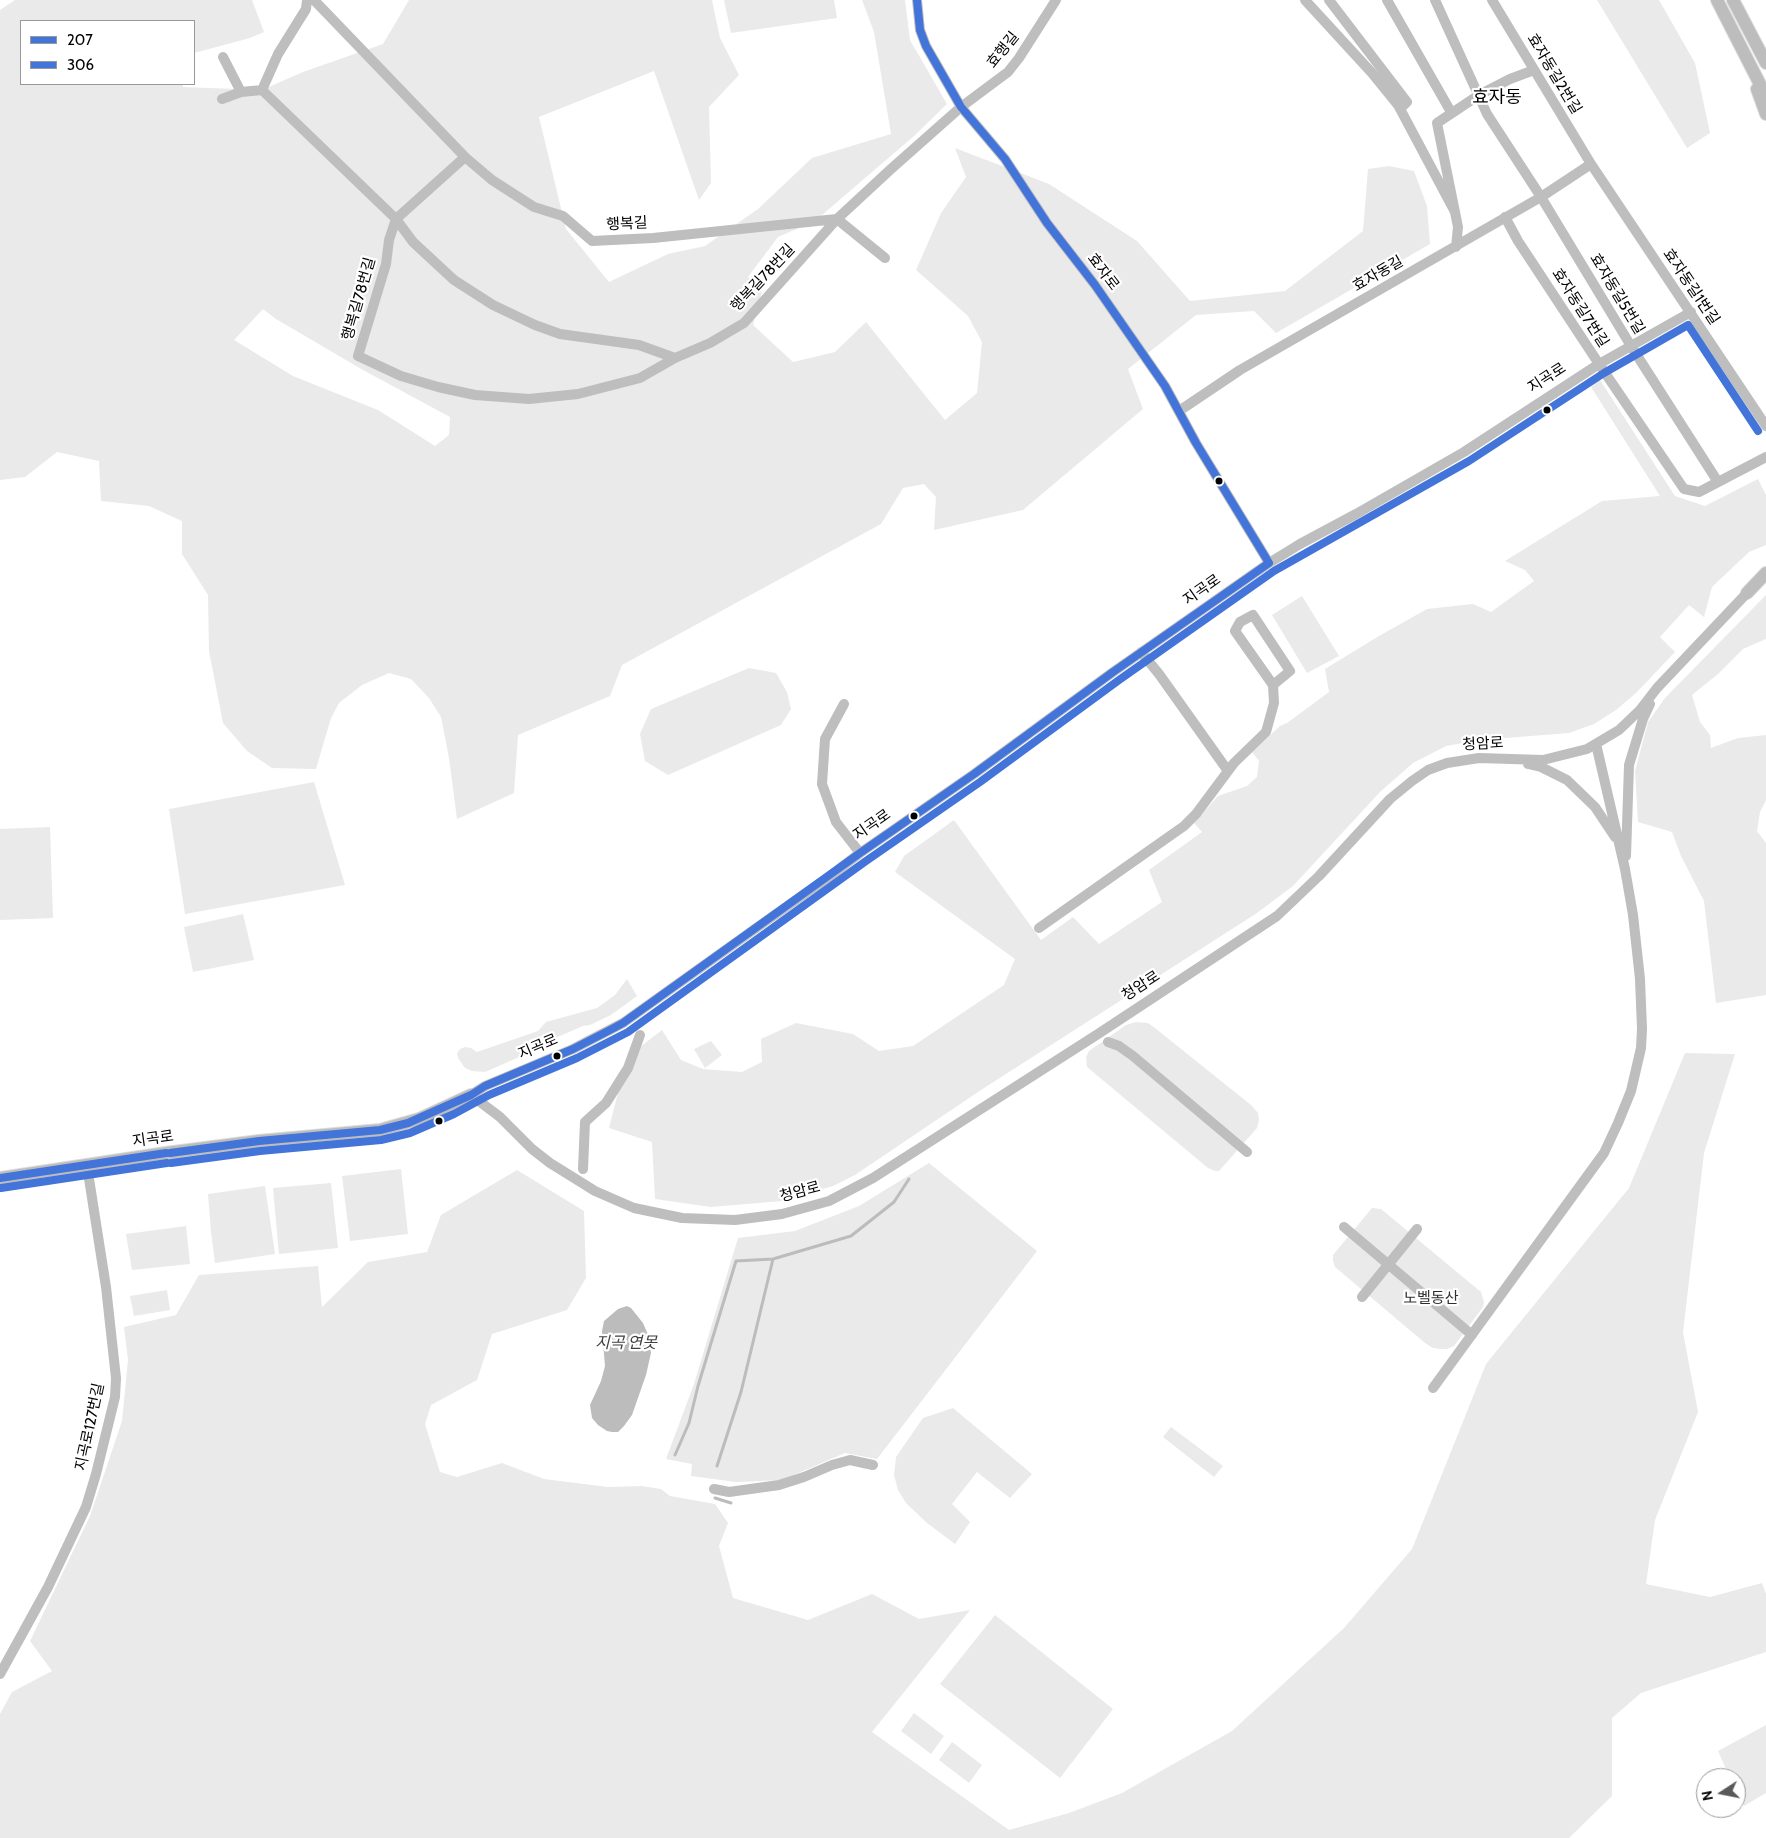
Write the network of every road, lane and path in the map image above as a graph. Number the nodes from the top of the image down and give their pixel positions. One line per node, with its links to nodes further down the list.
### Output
1 (307, 0): 16 (street)
2 (314, 0): 25 (street, 행복길)
3 (917, 0): 21 (street, 효자로)
4 (1056, 0): 21 (street, 효행길)
5 (1304, 0): 22 (street)
6 (1329, 0): 22 (street)
7 (1387, 0): 23 (street)
8 (1435, 0): 18 (street, 효자동길5번길)
9 (1492, 0): 15 (street, 효자동길2번길)
10 (1716, 0): 13 (main road)
11 (1733, 0): 14 (main road)
12 (223, 57): 17 (street)
13 (1746, 59): 19 (main road); 24 (main road)
14 (1766, 61)
15 (1534, 70): 18 (street); 26 (street, 효자동길2번길)
16 (262, 90): 17 (street); 30 (street)
17 (241, 92): 20 (street)
18 (1479, 95): 23 (street); 27 (street, 효자동길5번길)
19 (1766, 96)
20 (222, 99)
21 (961, 107): 31 (street); 38 (street, 효자로)
22 (1400, 109): 28 (street)
23 (1452, 112): 28 (street)
24 (1766, 114)
25 (465, 157): 30 (street); 31 (street, 행복길)
26 (1592, 164): 27 (street, 효자동길); 34 (street, 효자동길1번길)
27 (1541, 197): 29 (street, 효자동길); 35 (street, 효자동길5번길)
28 (1455, 212): 32 (street)
29 (1505, 217): 32 (street, 효자동길); 37 (street, 효자동길7번길)
30 (396, 219): 36 (street); 36 (street, 행복길78번길)
31 (837, 219): 33 (street); 36 (street, 행복길78번길)
32 (1456, 247): 38 (street, 효자동길)
33 (885, 258)
34 (1690, 312): 35 (street, 지곡로); 39 (street, 효자동길1번길)
35 (1631, 346): 37 (street, 지곡로); 41 (street, 효자동길5번길)
36 (675, 358)
37 (1599, 364): 41 (street, 효자동길7번길); 42 (street, 지곡로)
38 (1179, 411): 42 (street, 효자로)
39 (1766, 426)
40 (1766, 457): 41 (street)
41 (1718, 482)
42 (1269, 563): 45 (street, 지곡로)
43 (1766, 573): 44 (main road, 청암로)
44 (1747, 593): 47 (street, 청암로)
45 (1141, 652): 51 (street); 53 (street, 지곡로)
46 (1273, 685): 46 (street); 51 (street)
47 (1656, 688): 49 (street, 청암로); 54 (street)
48 (844, 704): 53 (street)
49 (1596, 744): 50 (street, 청암로); 52 (street)
50 (1502, 758): 52 (street); 58 (street, 청암로)
51 (1228, 771): 55 (street)
52 (1621, 849): 54 (street)
53 (860, 853): 58 (street, 지곡로)
54 (1625, 869): 67 (street)
55 (1039, 928)
56 (640, 1035): 61 (street)
57 (1108, 1042): 59 (street)
58 (470, 1095): 60 (main road, 지곡로)
59 (1247, 1152)
60 (87, 1166): 62 (main road, 지곡로); 71 (street, 지곡로127번길)
61 (583, 1169)
62 (0, 1178)
63 (1344, 1227): 65 (street)
64 (1416, 1230): 65 (street)
65 (1388, 1265): 66 (street); 67 (street)
66 (1362, 1297)
67 (1472, 1335): 68 (street)
68 (1433, 1388)
69 (873, 1465): 70 (street)
70 (714, 1489)
71 (0, 1674)

